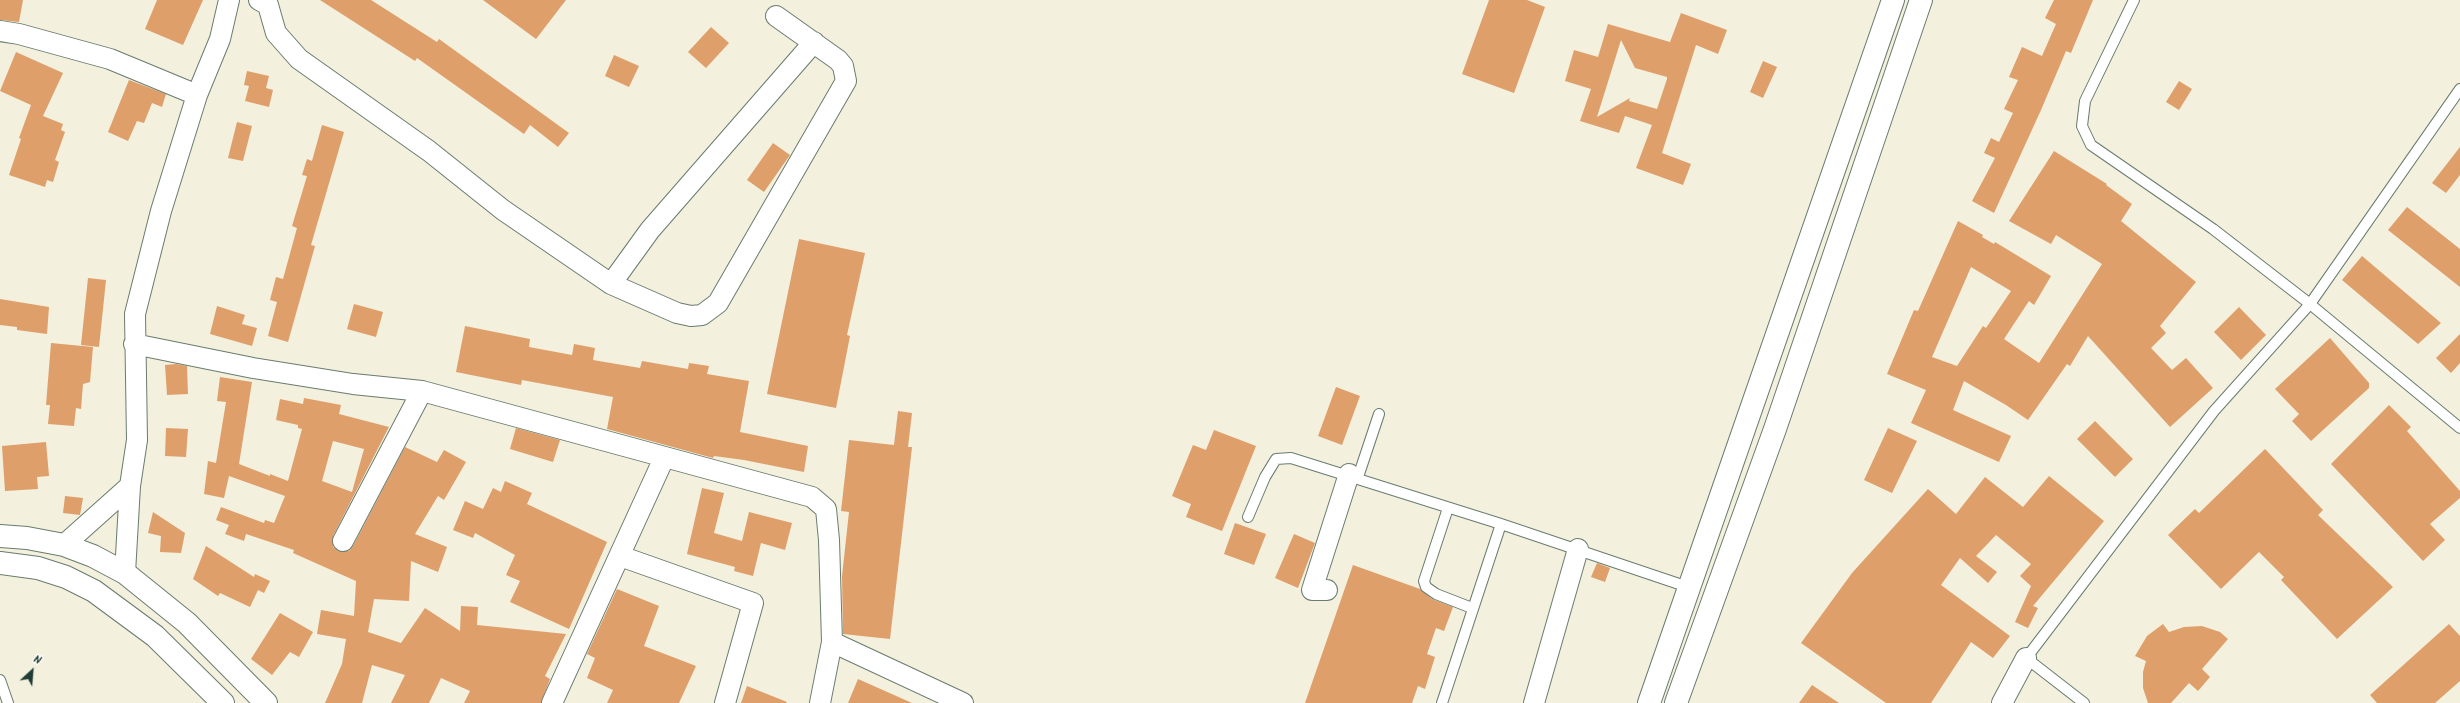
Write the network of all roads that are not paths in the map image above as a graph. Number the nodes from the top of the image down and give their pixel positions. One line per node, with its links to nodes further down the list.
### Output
1 (229, 0): 10 (street)
2 (259, 0): 11 (street)
3 (1893, 0): 30 (main road)
4 (1921, 0): 46 (main road)
5 (2134, 0): 12 (lane)
6 (776, 16): 8 (street)
7 (0, 31): 10 (street)
8 (814, 42): 11 (street); 11 (street)
9 (2460, 88): 12 (lane)
10 (197, 95): 13 (street)
11 (611, 284)
12 (2310, 304): 16 (lane); 34 (lane)
13 (134, 344): 14 (street); 19 (street)
14 (422, 391): 17 (street); 24 (street)
15 (1379, 414): 18 (lane)
16 (2460, 428)
17 (664, 458): 27 (street); 33 (street)
18 (1354, 476): 20 (lane); 21 (lane); 31 (street)
19 (130, 486): 25 (street); 29 (street)
20 (1448, 508): 22 (lane); 32 (lane)
21 (1248, 517)
22 (1502, 524): 26 (lane); 32 (lane)
23 (0, 536): 25 (main road)
24 (343, 541)
25 (64, 545): 29 (main road)
26 (1578, 549): 30 (lane); 44 (street)
27 (620, 556): 39 (street); 40 (street)
28 (0, 563): 37 (main road)
29 (125, 574): 38 (main road)
30 (1688, 587): 45 (main road)
31 (1326, 590)
32 (1472, 608): 43 (lane)
33 (832, 642): 41 (street); 42 (street)
34 (2026, 658): 47 (lane); 48 (street); 49 (lane)
35 (0, 680): 36 (lane)
36 (8, 703)
37 (223, 703)
38 (266, 703)
39 (552, 703)
40 (725, 703)
41 (820, 703)
42 (963, 703)
43 (1442, 703)
44 (1534, 703)
45 (1649, 703)
46 (1676, 703)
47 (1994, 703)
48 (2002, 703)
49 (2084, 703)

